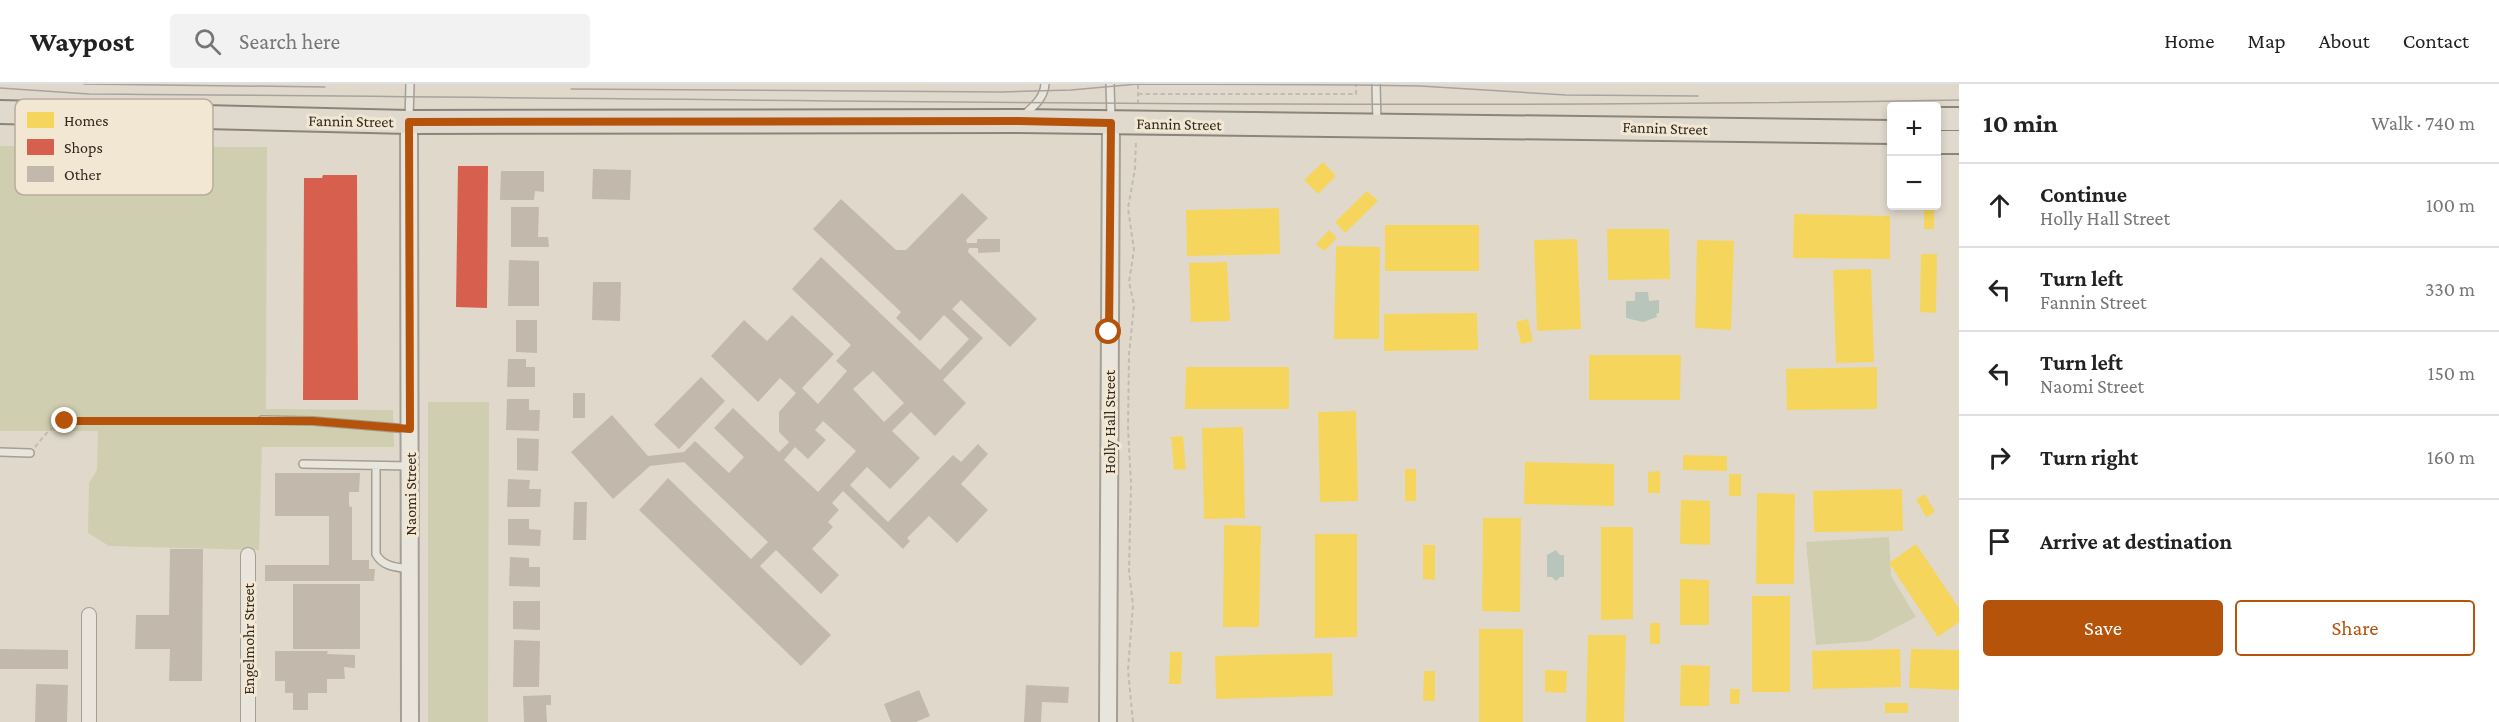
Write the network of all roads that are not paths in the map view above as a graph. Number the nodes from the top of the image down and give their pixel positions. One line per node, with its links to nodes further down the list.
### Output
1 (410, 84): 11 (lane)
2 (1045, 84): 10 (lane)
3 (1377, 84): 13 (lane)
4 (1110, 85): 12 (lane)
5 (0, 112): 6 (main road, Fannin Street)
6 (15, 112)
7 (213, 117): 11 (main road, Fannin Street)
8 (1941, 119): 9 (main road)
9 (1959, 119)
10 (1018, 121): 11 (main road, Fannin Street); 12 (main road, Fannin Street)
11 (409, 122): 18 (street, Naomi Street)
12 (1111, 123): 13 (main road, Fannin Street); 30 (street, Holly Hall Street)
13 (1377, 125): 14 (main road, Fannin Street)
14 (1887, 131)
15 (1941, 142): 16 (main road)
16 (1959, 142)
17 (262, 420): 18 (lane)
18 (410, 429): 23 (street, Naomi Street)
19 (0, 452): 20 (lane)
20 (30, 453)
21 (303, 464): 22 (lane)
22 (376, 466): 23 (lane); 25 (lane)
23 (410, 466): 25 (street, Naomi Street)
24 (248, 555): 28 (street, Engelmohr Street)
25 (410, 569): 29 (street, Naomi Street)
26 (88, 615): 27 (street)
27 (89, 722)
28 (248, 722)
29 (410, 722)
30 (1108, 722)

